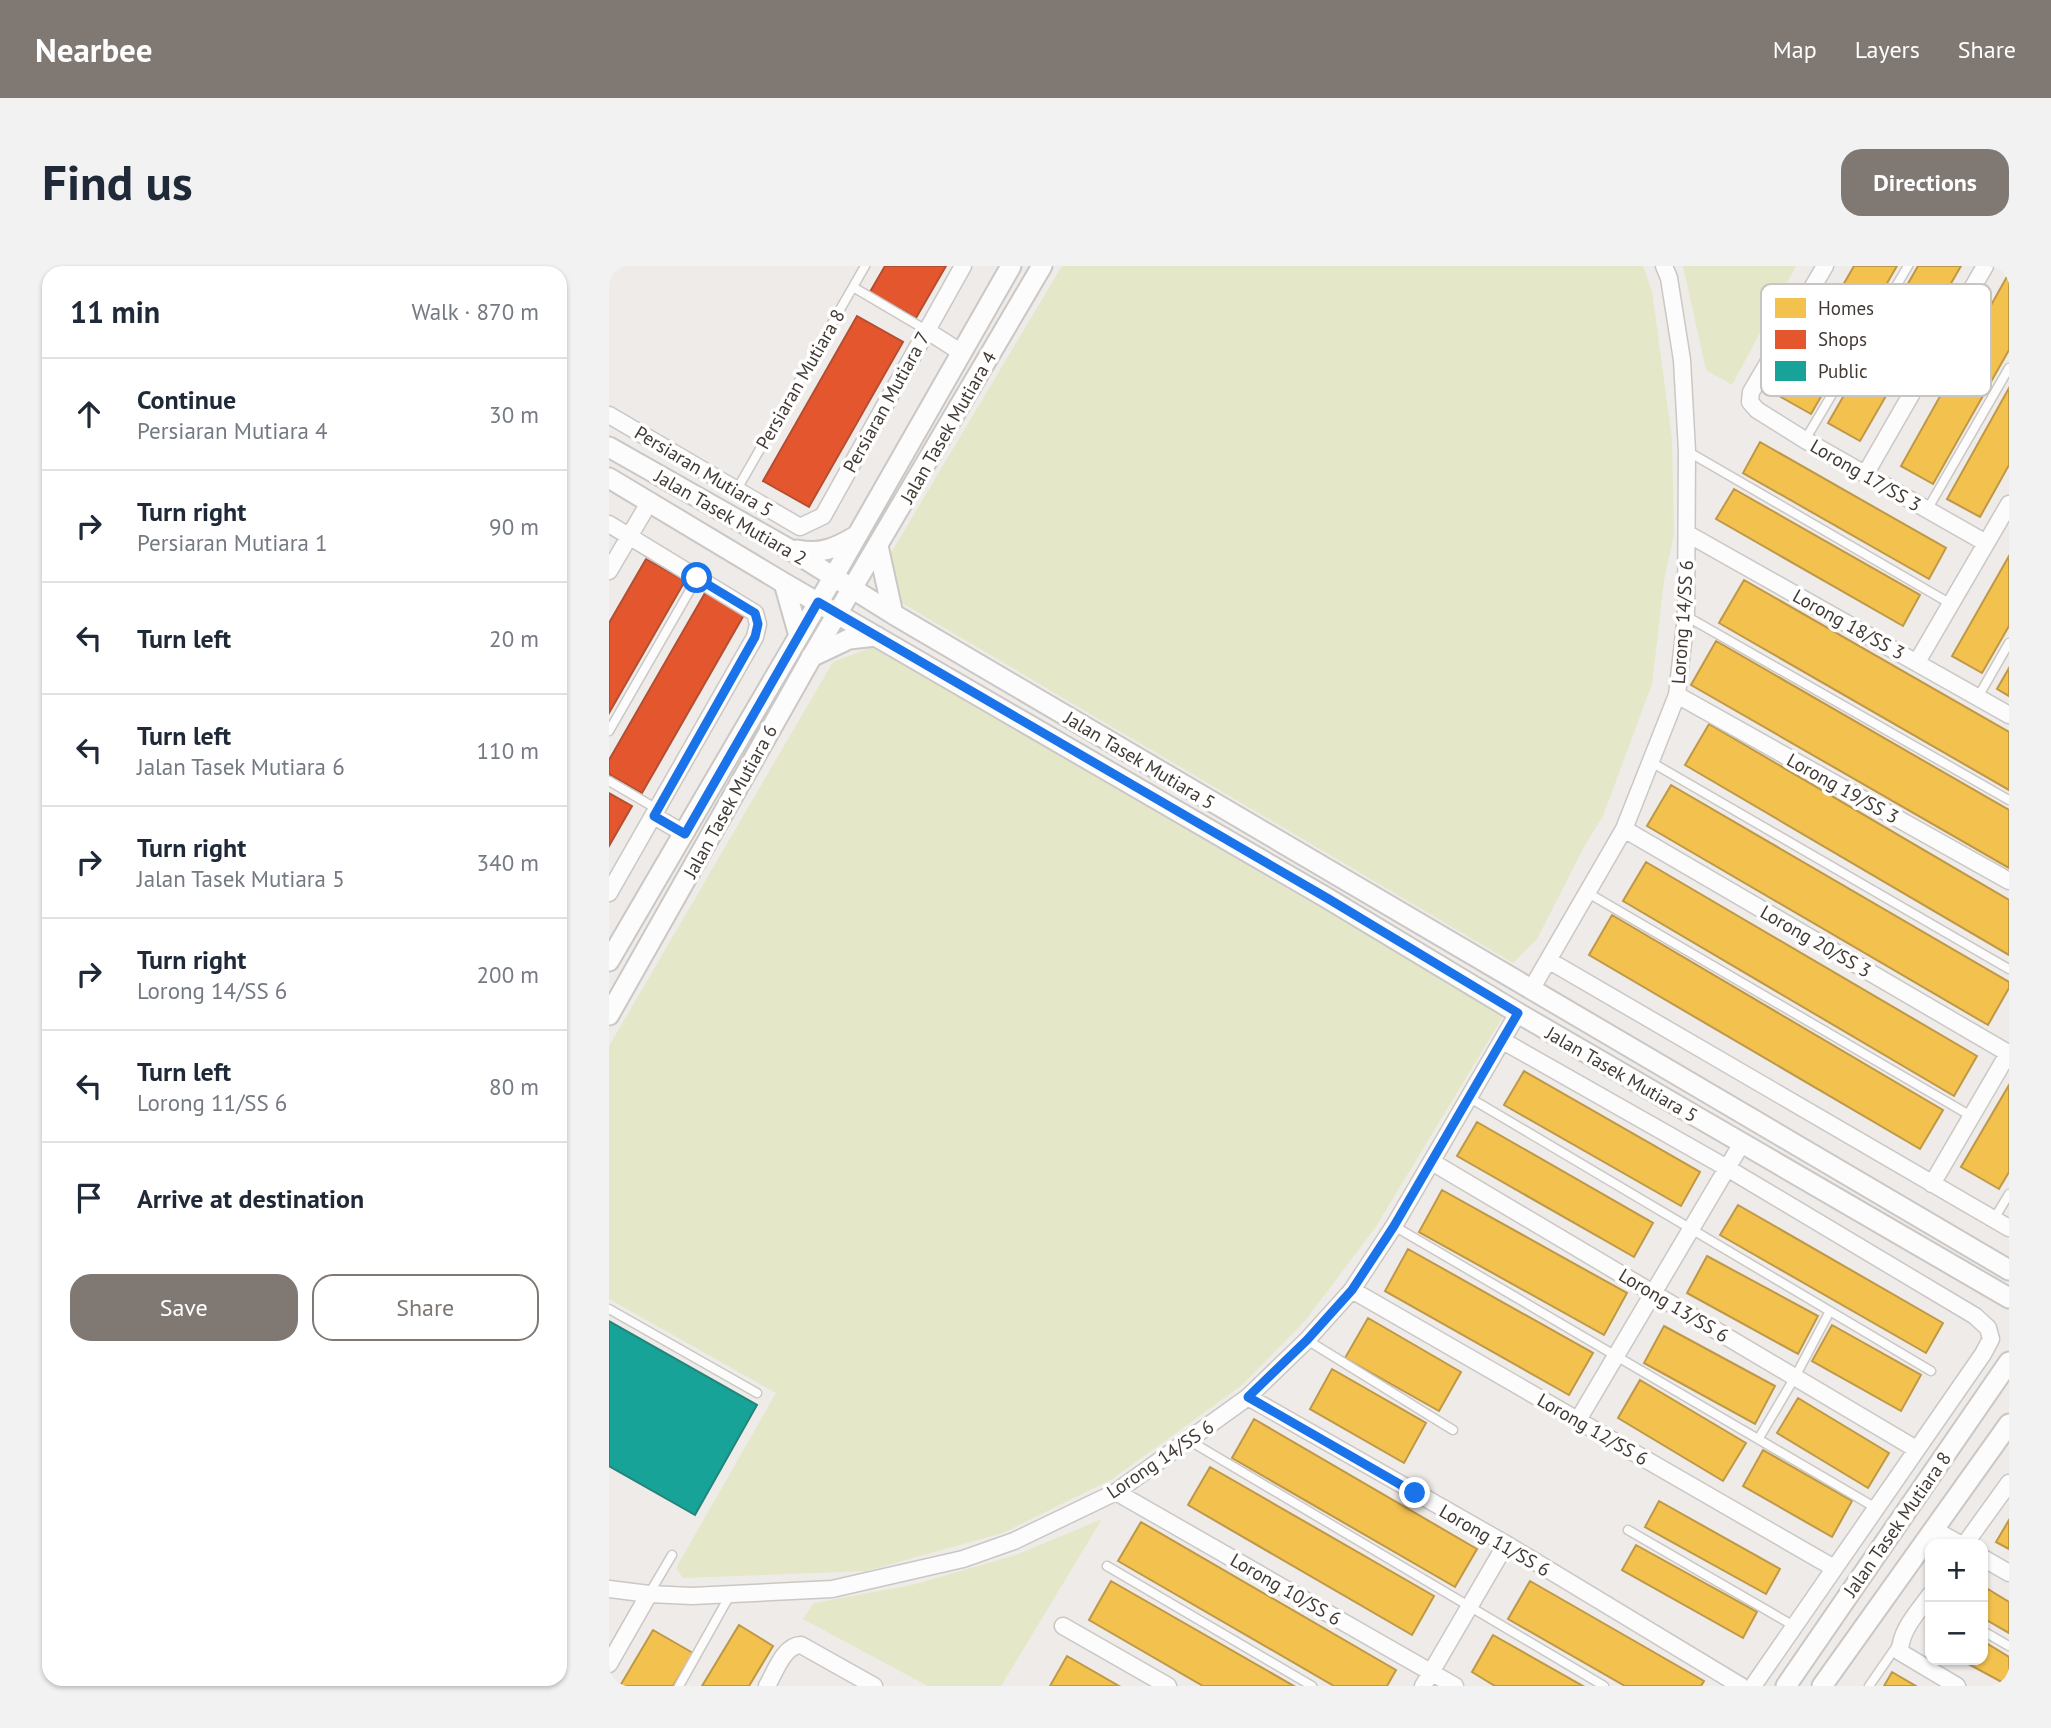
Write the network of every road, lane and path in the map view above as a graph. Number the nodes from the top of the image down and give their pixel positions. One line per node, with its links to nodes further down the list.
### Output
1 (865, 266): 12 (lane, Persiaran Mutiara 8)
2 (963, 266): 13 (street, Persiaran Mutiara 7)
3 (1011, 266): 14 (street, Jalan Tasek Mutiara 4)
4 (1042, 266): 35 (street, Jalan Tasek Mutiara 4)
5 (1664, 266): 22 (street, Lorong 14/SS 6)
6 (1825, 266): 9 (street, Lorong 17/SS 3)
7 (1908, 266): 10 (lane)
8 (1985, 266): 11 (street)
9 (1814, 284)
10 (1897, 284)
11 (1975, 284)
12 (853, 287): 13 (lane); 25 (lane, Persiaran Mutiara 8)
13 (926, 330): 14 (street); 30 (street, Persiaran Mutiara 7)
14 (962, 353): 33 (street, Jalan Tasek Mutiara 4)
15 (2009, 368): 28 (lane)
16 (1761, 375): 20 (street, Lorong 17/SS 3)
17 (1831, 396): 20 (lane)
18 (1911, 396): 23 (street)
19 (609, 415): 25 (street, Persiaran Mutiara 5)
20 (1805, 440): 23 (street, Lorong 17/SS 3)
21 (609, 447): 36 (street, Jalan Tasek Mutiara 2)
22 (1687, 451): 31 (street, Lorong 14/SS 6); 43 (lane)
23 (1866, 474): 28 (street, Lorong 17/SS 3)
24 (609, 478): 26 (street, Jalan Tasek Mutiara 2)
25 (736, 491): 30 (street, Persiaran Mutiara 5)
26 (650, 501): 32 (street); 40 (street, Jalan Tasek Mutiara 2)
27 (2009, 504): 34 (street)
28 (1927, 510): 34 (street, Lorong 17/SS 3)
29 (609, 524): 32 (street)
30 (800, 527)
31 (1688, 534): 46 (street, Lorong 14/SS 6); 51 (street, Lorong 18/SS 3)
32 (629, 536): 37 (street); 39 (street)
33 (856, 536): 36 (street); 38 (street, Jalan Tasek Mutiara 4)
34 (1986, 543): 43 (street)
35 (879, 546): 41 (street, Jalan Tasek Mutiara 4); 45 (street)
36 (789, 549): 38 (street, Jalan Tasek Mutiara 2)
37 (609, 570)
38 (834, 576): 41 (street, Jalan Tasek Mutiara 2); 42 (street, Jalan Tasek Mutiara 6)
39 (697, 578): 55 (lane); 59 (street)
40 (785, 583): 42 (street, Jalan Tasek Mutiara 2); 47 (street)
41 (852, 588): 44 (street, Jalan Tasek Mutiara 6); 45 (street, Jalan Tasek Mutiara 5)
42 (818, 602): 44 (street, Jalan Tasek Mutiara 2); 47 (street, Jalan Tasek Mutiara 6)
43 (1951, 604): 51 (street)
44 (838, 612): 48 (street, Jalan Tasek Mutiara 5); 50 (street, Jalan Tasek Mutiara 6)
45 (893, 614): 62 (street, Jalan Tasek Mutiara 5)
46 (1686, 616): 52 (street, Lorong 14/SS 6); 58 (lane)
47 (799, 636): 61 (street, Jalan Tasek Mutiara 6)
48 (876, 636): 50 (street); 66 (street, Jalan Tasek Mutiara 5)
49 (2009, 643): 53 (lane)
50 (811, 658): 72 (street, Jalan Tasek Mutiara 6)
51 (1917, 662): 53 (street, Lorong 18/SS 3)
52 (1677, 695): 56 (street, Lorong 14/SS 6); 63 (street, Lorong 19/SS 3)
53 (1978, 697): 54 (street, Lorong 18/SS 3)
54 (2009, 715)
55 (609, 730)
56 (1651, 762): 60 (street, Lorong 14/SS 6); 69 (lane)
57 (609, 781): 59 (lane)
58 (2009, 800)
59 (656, 812): 61 (street); 64 (street)
60 (1624, 829): 65 (street, Lorong 14/SS 6); 74 (street, Lorong 20/SS 3)
61 (685, 834): 68 (street, Jalan Tasek Mutiara 6)
62 (1337, 876): 66 (street); 70 (street, Jalan Tasek Mutiara 5)
63 (2009, 881)
64 (609, 893)
65 (1588, 893): 67 (street, Lorong 14/SS 6); 76 (lane)
66 (1327, 898): 71 (street, Jalan Tasek Mutiara 5)
67 (1549, 960): 70 (street, Lorong 14/SS 6); 80 (street)
68 (609, 961)
69 (2009, 969)
70 (1532, 988): 86 (street, Jalan Tasek Mutiara 5)
71 (1518, 1013): 73 (street, Lorong 14/SS 6); 77 (street, Jalan Tasek Mutiara 5)
72 (609, 1016)
73 (1503, 1041): 75 (street, Lorong 14/SS 6); 79 (street, Jalan Tasek Mutiara 5)
74 (2009, 1052): 76 (street)
75 (1470, 1098): 78 (street, Lorong 14/SS 6); 85 (lane)
76 (1971, 1116): 80 (street)
77 (1741, 1144): 79 (street); 89 (street, Jalan Tasek Mutiara 5)
78 (1432, 1162): 83 (street, Lorong 14/SS 6); 88 (street, Lorong 13/SS 6)
79 (1729, 1165): 85 (street); 104 (street, Jalan Tasek Mutiara 5)
80 (1932, 1184): 82 (street)
81 (2009, 1194): 82 (lane)
82 (1994, 1219): 84 (street)
83 (1394, 1226): 87 (street, Lorong 14/SS 6); 93 (lane)
84 (2009, 1227)
85 (1691, 1229): 88 (street); 91 (lane)
86 (2009, 1270)
87 (1352, 1290): 92 (street, Lorong 14/SS 6); 99 (street, Lorong 12/SS 6)
88 (1653, 1293): 93 (street); 96 (street, Lorong 13/SS 6)
89 (2009, 1298)
90 (609, 1309): 97 (lane)
91 (1830, 1311): 95 (lane); 96 (lane)
92 (1307, 1340): 98 (street, Lorong 14/SS 6); 101 (lane)
93 (1616, 1355): 99 (street); 102 (lane)
94 (2009, 1362): 139 (street, Jalan Tasek Mutiara 8)
95 (1931, 1371)
96 (1795, 1377): 102 (lane); 104 (street, Lorong 13/SS 6)
97 (757, 1393)
98 (1248, 1397): 103 (street, Lorong 14/SS 6); 112 (street, Lorong 11/SS 6)
99 (1577, 1420): 116 (street, Lorong 12/SS 6)
100 (2009, 1424): 108 (street, Jalan Tasek Mutiara 8)
101 (1453, 1430)
102 (1759, 1438): 107 (lane)
103 (1189, 1441): 105 (street, Lorong 14/SS 6); 122 (lane)
104 (1916, 1449): 107 (street, Jalan Tasek Mutiara 8)
105 (1117, 1492): 120 (street, Lorong 14/SS 6); 129 (street, Lorong 10/SS 6)
106 (2006, 1494): 111 (street)
107 (1876, 1508): 116 (street, Jalan Tasek Mutiara 8)
108 (1933, 1529): 110 (street); 140 (street, Jalan Tasek Mutiara 8)
109 (1628, 1530): 124 (lane)
110 (1951, 1539)
111 (1969, 1539)
112 (1506, 1544): 122 (street); 137 (street, Lorong 11/SS 6)
113 (672, 1555): 119 (lane)
114 (1988, 1561): 117 (street)
115 (1107, 1566): 134 (lane)
116 (1834, 1568): 124 (street, Jalan Tasek Mutiara 8)
117 (2009, 1573)
118 (609, 1589): 119 (street, Lorong 14/SS 6)
119 (649, 1594): 120 (street, Lorong 14/SS 6); 128 (street)
120 (730, 1595): 130 (lane)
121 (1926, 1602): 126 (street)
122 (1469, 1607): 129 (street); 136 (lane)
123 (1063, 1626): 133 (street)
124 (1794, 1626): 138 (street, Jalan Tasek Mutiara 8)
125 (1988, 1634): 127 (lane)
126 (1900, 1642): 141 (lane); 142 (street)
127 (2009, 1646)
128 (609, 1664)
129 (1427, 1679): 135 (street, Lorong 10/SS 6)
130 (679, 1686)
131 (767, 1686): 132 (street)
132 (874, 1686)
133 (1168, 1686)
134 (1313, 1686)
135 (1455, 1686)
136 (1604, 1686)
137 (1741, 1686)
138 (1753, 1686)
139 (1786, 1686)
140 (1822, 1686)
141 (1869, 1686)
142 (1957, 1686)

